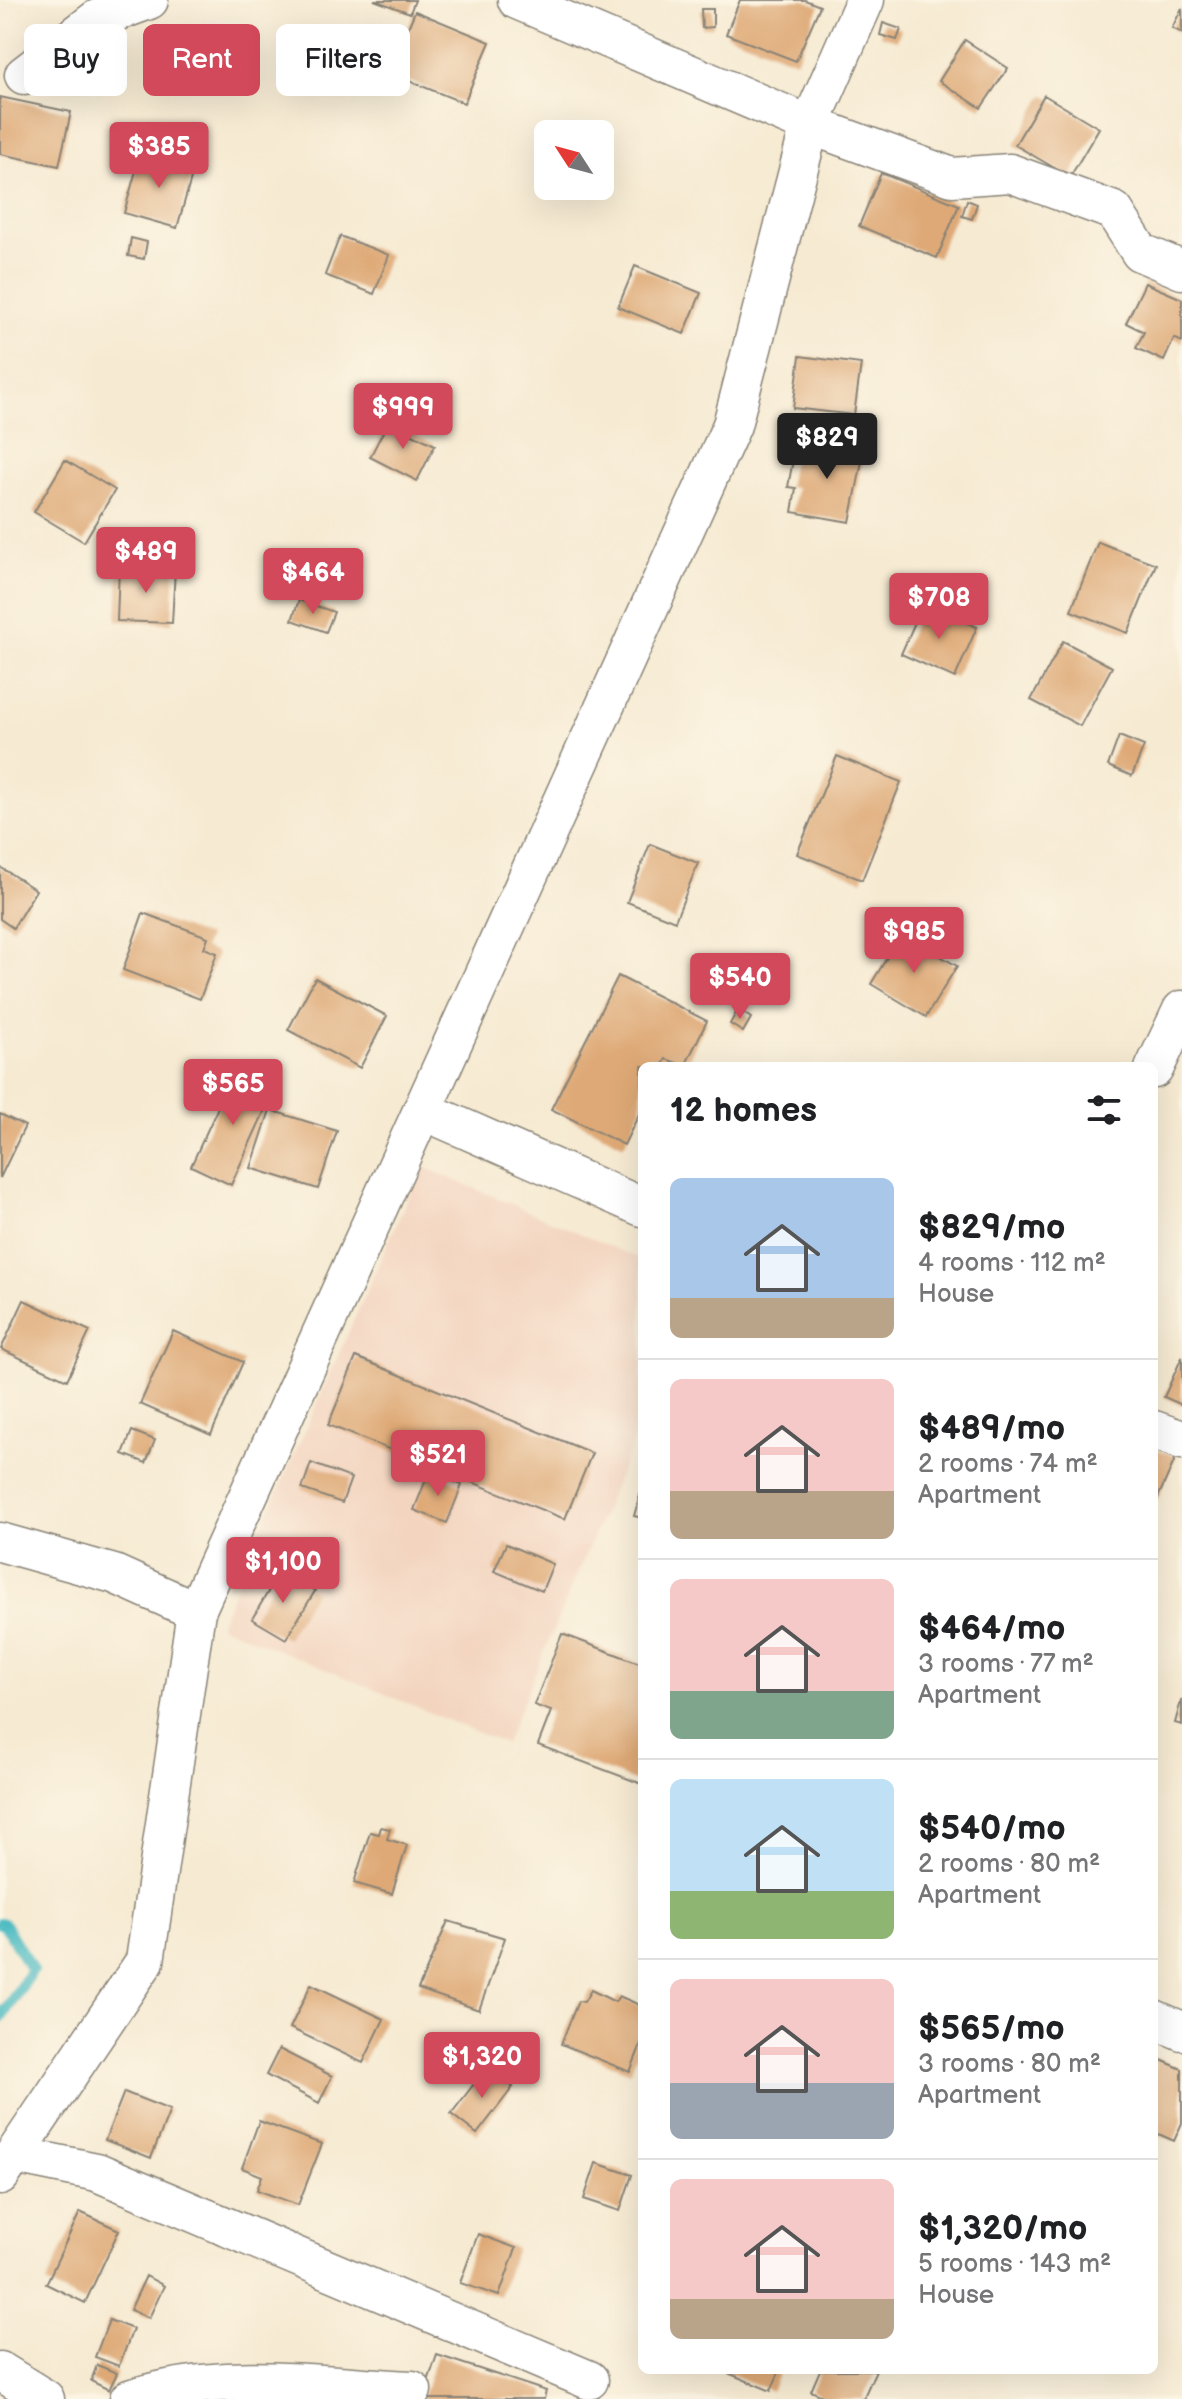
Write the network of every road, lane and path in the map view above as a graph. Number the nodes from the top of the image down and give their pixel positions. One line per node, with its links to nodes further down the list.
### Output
1 (149, 0): 4 (street)
2 (517, 0): 5 (street)
3 (865, 0): 5 (street)
4 (90, 24)
5 (810, 125): 6 (street); 9 (street)
6 (1182, 270)
7 (1182, 1010): 8 (street)
8 (1157, 1062)
9 (422, 1110): 10 (street); 14 (street)
10 (638, 1205)
11 (1158, 1431): 12 (street)
12 (1182, 1440)
13 (0, 1542): 14 (street)
14 (196, 1611): 17 (street)
15 (1158, 2021): 16 (street)
16 (1182, 2031)
17 (7, 2166): 19 (street)
18 (0, 2371): 22 (street)
19 (589, 2380)
20 (226, 2390): 21 (street); 23 (street)
21 (412, 2390)
22 (45, 2399)
23 (129, 2399)

